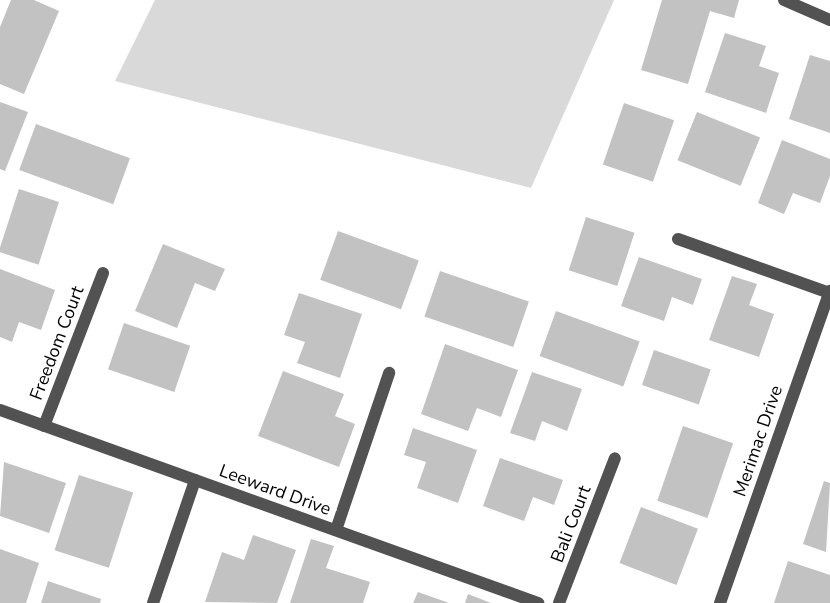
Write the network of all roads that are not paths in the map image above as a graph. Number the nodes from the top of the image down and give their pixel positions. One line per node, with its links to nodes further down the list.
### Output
1 (784, 0): 2 (street)
2 (830, 20)
3 (678, 239): 5 (street)
4 (103, 273): 8 (street, Freedom Court)
5 (830, 292): 15 (street, Merimac Drive)
6 (389, 373): 11 (street)
7 (0, 410): 8 (street, Leeward Drive)
8 (44, 426): 10 (street, Leeward Drive)
9 (615, 458): 14 (street, Bali Court)
10 (195, 480): 11 (street, Leeward Drive); 12 (street)
11 (336, 530): 13 (street, Leeward Drive)
12 (153, 603)
13 (538, 603)
14 (559, 603)
15 (720, 603)

